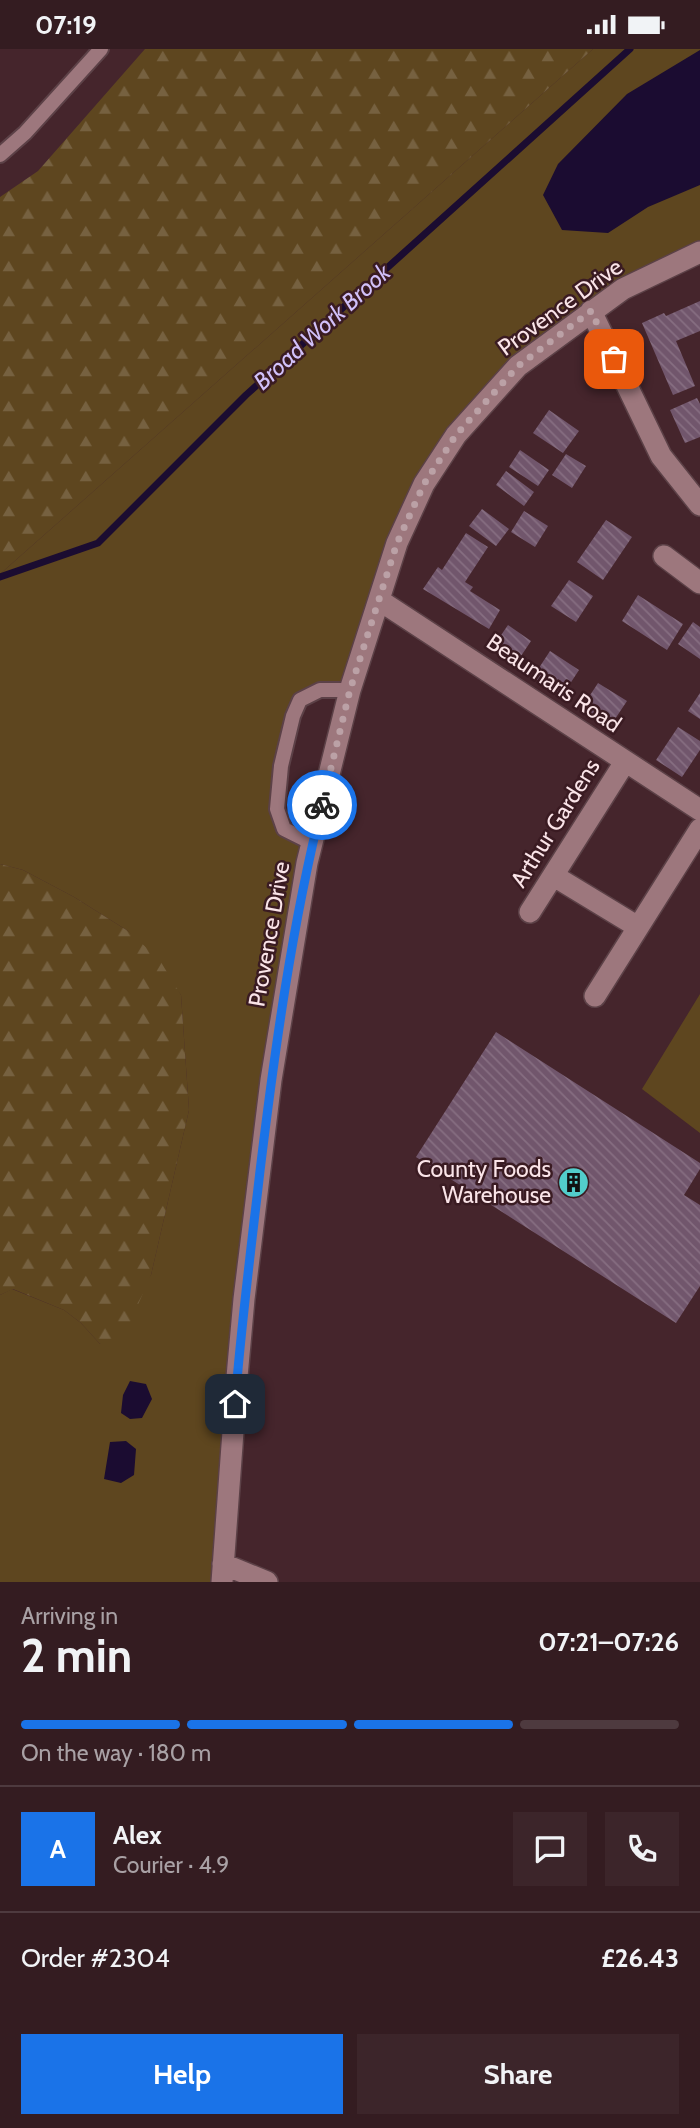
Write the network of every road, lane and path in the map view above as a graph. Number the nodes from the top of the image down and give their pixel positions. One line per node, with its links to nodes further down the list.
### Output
1 (102, 49): 2 (lane)
2 (0, 155)
3 (700, 252): 4 (street, Provence Drive)
4 (591, 311): 5 (street); 8 (street, Provence Drive)
5 (700, 505)
6 (664, 556): 7 (street)
7 (700, 583)
8 (379, 600): 9 (street, Provence Drive); 10 (street, Beaumaris Road)
9 (350, 690): 13 (street, Provence Drive); 13 (lane)
10 (625, 762): 11 (street, Beaumaris Road); 14 (street, Arthur Gardens)
11 (700, 810)
12 (700, 829): 16 (street)
13 (312, 843): 18 (street, Provence Drive)
14 (554, 876): 15 (street, Arthur Gardens); 16 (street)
15 (530, 912)
16 (638, 927): 17 (street)
17 (595, 996)
18 (223, 1573): 19 (street, Provence Drive)
19 (267, 1582)

